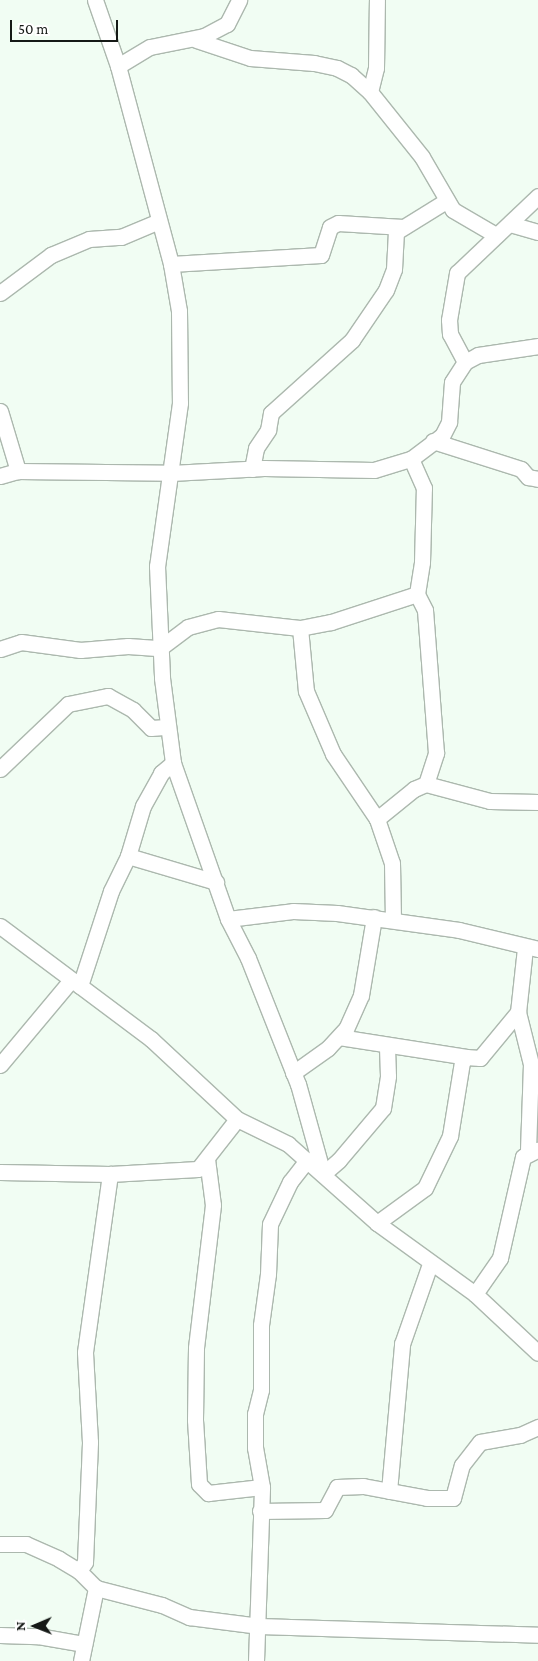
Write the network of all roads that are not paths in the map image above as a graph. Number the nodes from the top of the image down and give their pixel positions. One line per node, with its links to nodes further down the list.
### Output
1 (96, 0): 5 (street)
2 (239, 0): 4 (street)
3 (377, 0): 6 (street)
4 (196, 40): 5 (street); 6 (street)
5 (118, 66): 9 (street)
6 (370, 92): 8 (street)
7 (538, 196): 10 (street)
8 (446, 201): 11 (street); 13 (street)
9 (160, 221): 14 (street); 15 (street)
10 (510, 224): 12 (street); 13 (street)
11 (403, 227): 14 (street); 21 (street)
12 (538, 232)
13 (496, 235): 17 (street)
14 (171, 264): 23 (street)
15 (0, 293)
16 (538, 346): 17 (street)
17 (466, 362): 19 (street)
18 (0, 411): 22 (street)
19 (433, 441): 20 (street); 25 (street)
20 (411, 459): 21 (street); 26 (street)
21 (252, 468): 23 (street)
22 (18, 471): 23 (street); 24 (street)
23 (171, 473): 28 (street)
24 (0, 476)
25 (538, 479)
26 (417, 594): 27 (street); 33 (street)
27 (300, 628): 28 (street); 35 (street)
28 (160, 648): 29 (street); 30 (street)
29 (0, 649)
30 (167, 727): 31 (street); 32 (street)
31 (173, 763): 36 (street); 37 (street)
32 (0, 769)
33 (426, 784): 34 (street); 35 (street)
34 (538, 802)
35 (377, 819): 40 (street)
36 (128, 856): 37 (street); 43 (street)
37 (216, 882): 39 (street)
38 (374, 917): 39 (street); 40 (street); 45 (street)
39 (228, 920): 49 (street)
40 (393, 920): 42 (street)
41 (0, 926): 43 (street)
42 (532, 948): 44 (street)
43 (76, 983): 48 (street); 50 (street)
44 (518, 1012): 47 (street); 51 (street)
45 (339, 1037): 46 (street); 49 (street)
46 (387, 1044): 47 (street); 56 (street)
47 (466, 1057): 57 (street)
48 (0, 1064)
49 (293, 1073): 56 (street)
50 (237, 1119): 52 (street); 53 (street)
51 (533, 1151): 59 (street)
52 (207, 1159): 55 (street); 62 (street)
53 (307, 1160): 56 (street); 62 (street)
54 (0, 1172): 55 (street)
55 (110, 1174): 66 (street)
56 (323, 1174): 57 (street)
57 (376, 1222): 58 (street)
58 (430, 1264): 59 (street); 63 (street)
59 (475, 1294): 60 (street)
60 (538, 1354)
61 (538, 1427): 63 (street)
62 (262, 1487): 64 (street)
63 (389, 1491): 64 (street)
64 (260, 1511): 68 (street)
65 (0, 1544): 66 (street)
66 (79, 1571): 67 (street)
67 (96, 1588): 68 (street); 71 (street)
68 (259, 1626): 70 (street); 73 (street)
69 (0, 1635): 71 (street)
70 (538, 1635)
71 (84, 1644): 72 (street)
72 (81, 1661)
73 (256, 1661)

